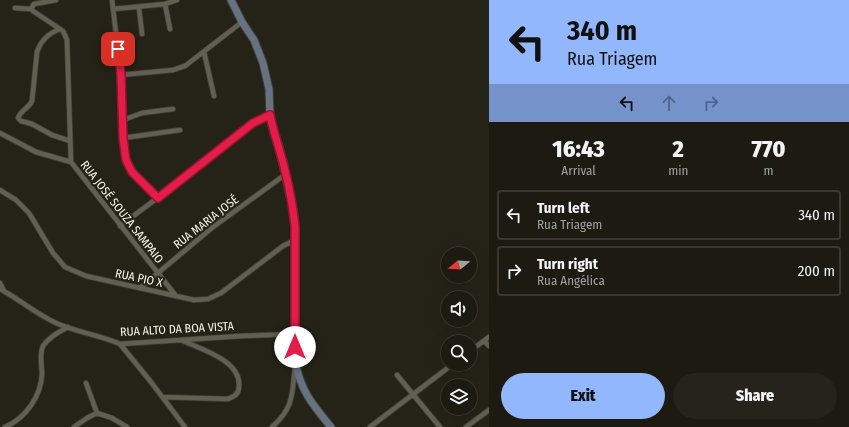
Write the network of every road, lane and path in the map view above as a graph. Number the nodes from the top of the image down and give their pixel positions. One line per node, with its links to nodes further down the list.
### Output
1 (56, 0): 8 (street)
2 (112, 0): 9 (street)
3 (177, 0): 5 (street)
4 (231, 0): 10 (main road)
5 (164, 4): 7 (street); 12 (street)
6 (15, 8): 8 (street)
7 (139, 8): 9 (street); 13 (street)
8 (31, 9): 11 (street)
9 (114, 10): 15 (street)
10 (242, 22): 14 (street); 18 (main road)
11 (60, 29): 23 (street); 23 (street)
12 (170, 29)
13 (142, 34)
14 (204, 52): 15 (street); 16 (street)
15 (121, 75): 19 (street)
16 (214, 96)
17 (173, 109): 19 (street)
18 (270, 115): 25 (main road); 27 (street)
19 (123, 120): 22 (street)
20 (180, 130): 22 (street)
21 (0, 133): 24 (street, RUA JOSÉ SOUZA SAMPAIO)
22 (123, 138): 27 (street)
23 (70, 141): 24 (street)
24 (71, 162): 28 (street, RUA JOSÉ SOUZA SAMPAIO)
25 (286, 174): 29 (main road); 30 (street, RUA MARIA JOSÉ)
26 (0, 190): 32 (street, RUA PIO X)
27 (158, 198): 28 (street)
28 (120, 226): 30 (street, RUA JOSÉ SOUZA SAMPAIO)
29 (295, 240): 34 (street, RUA PIO X); 36 (main road)
30 (157, 273): 32 (street, RUA MARIA JOSÉ); 34 (street, RUA JOSÉ SOUZA SAMPAIO)
31 (0, 283): 33 (street)
32 (140, 288): 34 (street, RUA PIO X)
33 (2, 290): 35 (street, RUA ALTO DA BOA VISTA)
34 (176, 296)
35 (68, 328): 40 (street, RUA ALTO DA BOA VISTA); 51 (street)
36 (295, 334): 38 (street, RUA ALTO DA BOA VISTA); 43 (main road)
37 (489, 337): 39 (street)
38 (180, 340): 40 (street, RUA ALTO DA BOA VISTA); 48 (street)
39 (484, 341): 41 (street); 42 (street)
40 (120, 344): 48 (street)
41 (477, 346)
42 (489, 346)
43 (295, 360): 55 (street); 56 (main road)
44 (444, 371): 47 (street)
45 (397, 375): 47 (street)
46 (86, 383): 50 (street)
47 (413, 394): 57 (street); 58 (street)
48 (163, 397): 54 (street)
49 (489, 410): 59 (street)
50 (97, 413): 52 (street); 53 (street)
51 (5, 427)
52 (74, 427)
53 (127, 427)
54 (184, 427)
55 (272, 427)
56 (331, 427)
57 (370, 427)
58 (440, 427)
59 (466, 427)

